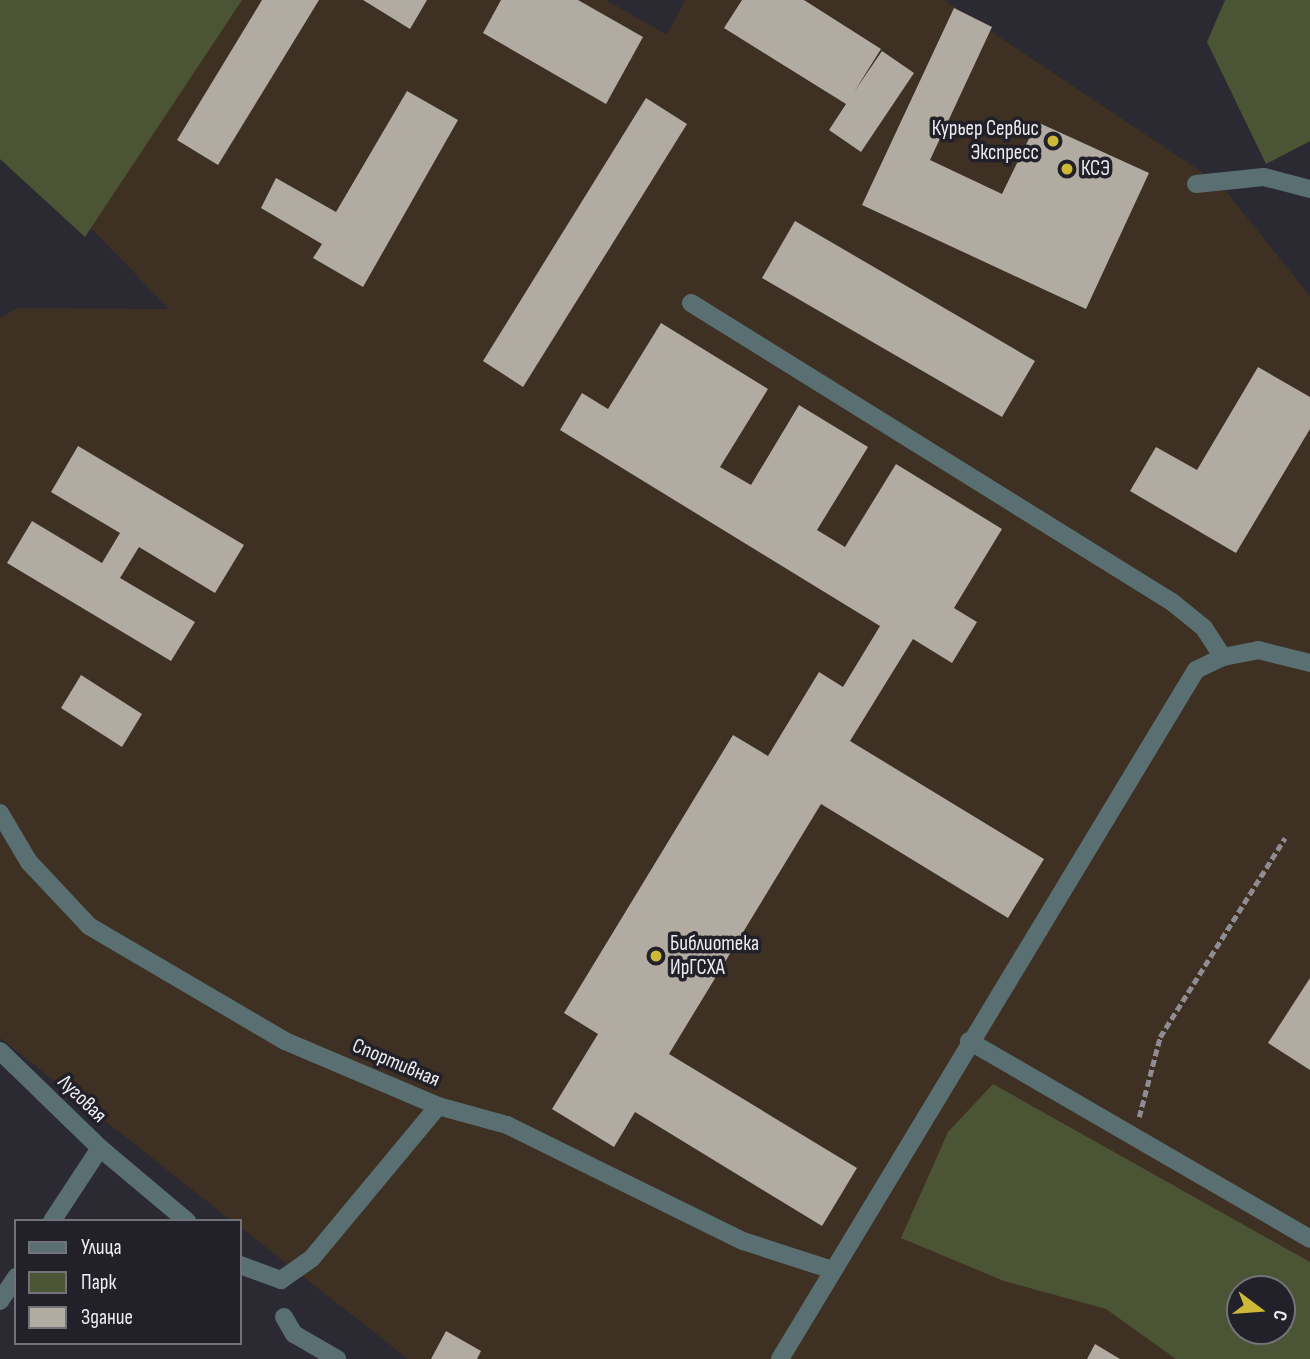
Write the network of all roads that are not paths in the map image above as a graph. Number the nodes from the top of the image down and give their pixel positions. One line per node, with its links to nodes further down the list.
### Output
1 (1196, 184): 2 (street)
2 (1310, 189)
3 (691, 303): 4 (street)
4 (1223, 657): 5 (street); 7 (street)
5 (1310, 663)
6 (0, 813): 9 (street, Спортивная)
7 (969, 1041): 13 (street); 15 (street)
8 (0, 1051): 10 (street, Луговая)
9 (438, 1105): 14 (street); 15 (street, Спортивная)
10 (100, 1147): 11 (street, Луговая); 12 (street)
11 (53, 1219)
12 (185, 1219)
13 (1310, 1239)
14 (242, 1266)
15 (832, 1270): 20 (street)
16 (14, 1280): 17 (street)
17 (0, 1301)
18 (284, 1317): 19 (street)
19 (337, 1359)
20 (780, 1359)

